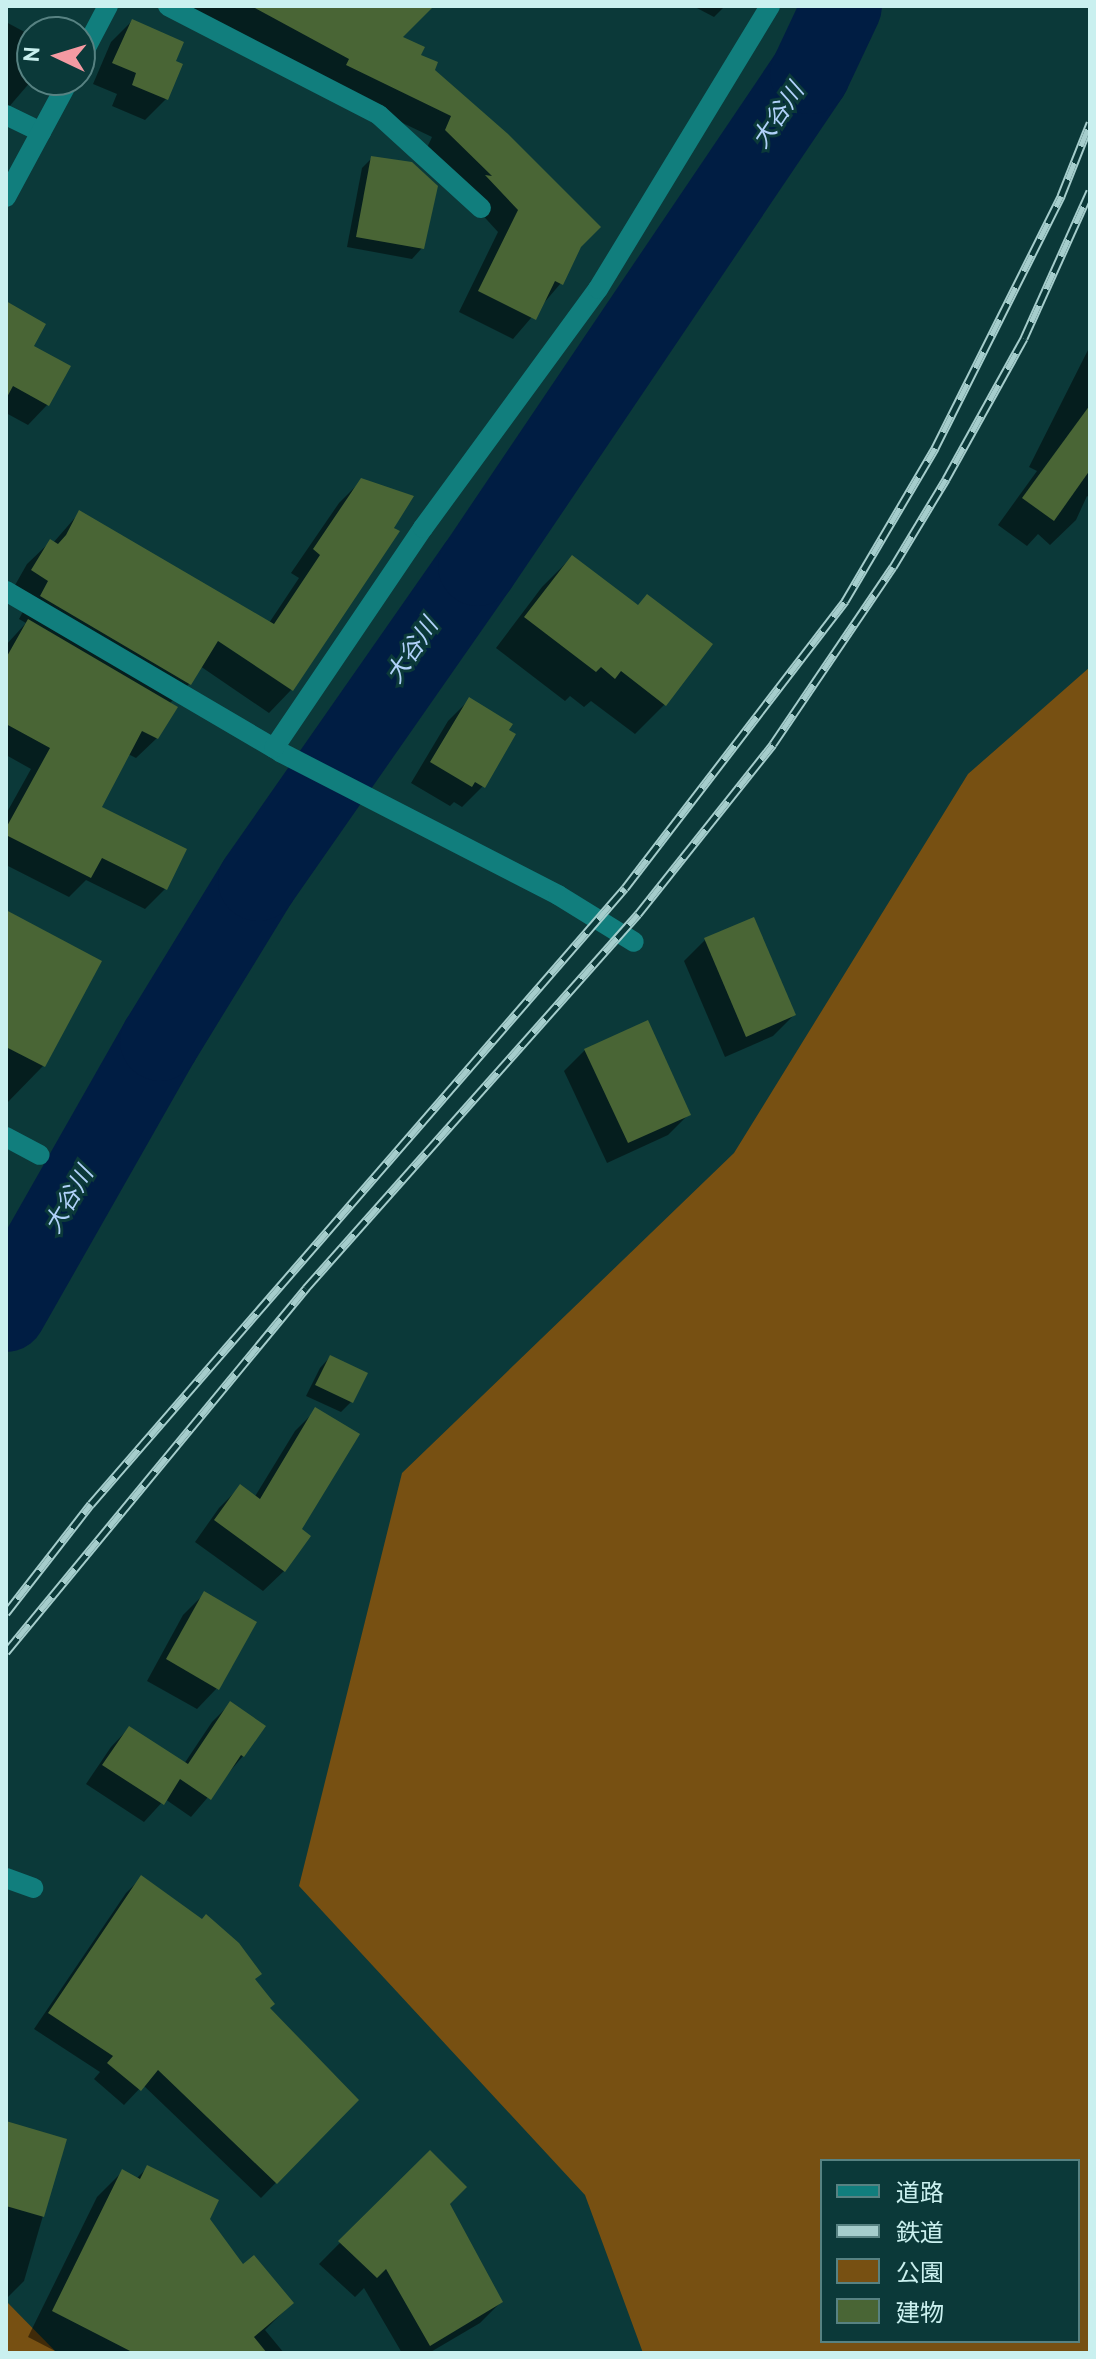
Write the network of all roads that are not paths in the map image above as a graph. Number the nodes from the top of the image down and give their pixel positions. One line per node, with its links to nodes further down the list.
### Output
1 (108, 6): 4 (street)
2 (168, 6): 9 (street)
3 (770, 6): 11 (street)
4 (96, 29)
5 (60, 96): 7 (street)
6 (6, 115): 7 (street)
7 (41, 132): 8 (street)
8 (6, 197)
9 (481, 208)
10 (6, 591): 11 (street)
11 (277, 750): 12 (street)
12 (634, 942)
13 (6, 1137): 14 (street)
14 (40, 1155)
15 (6, 1878): 16 (street)
16 (33, 1888)

